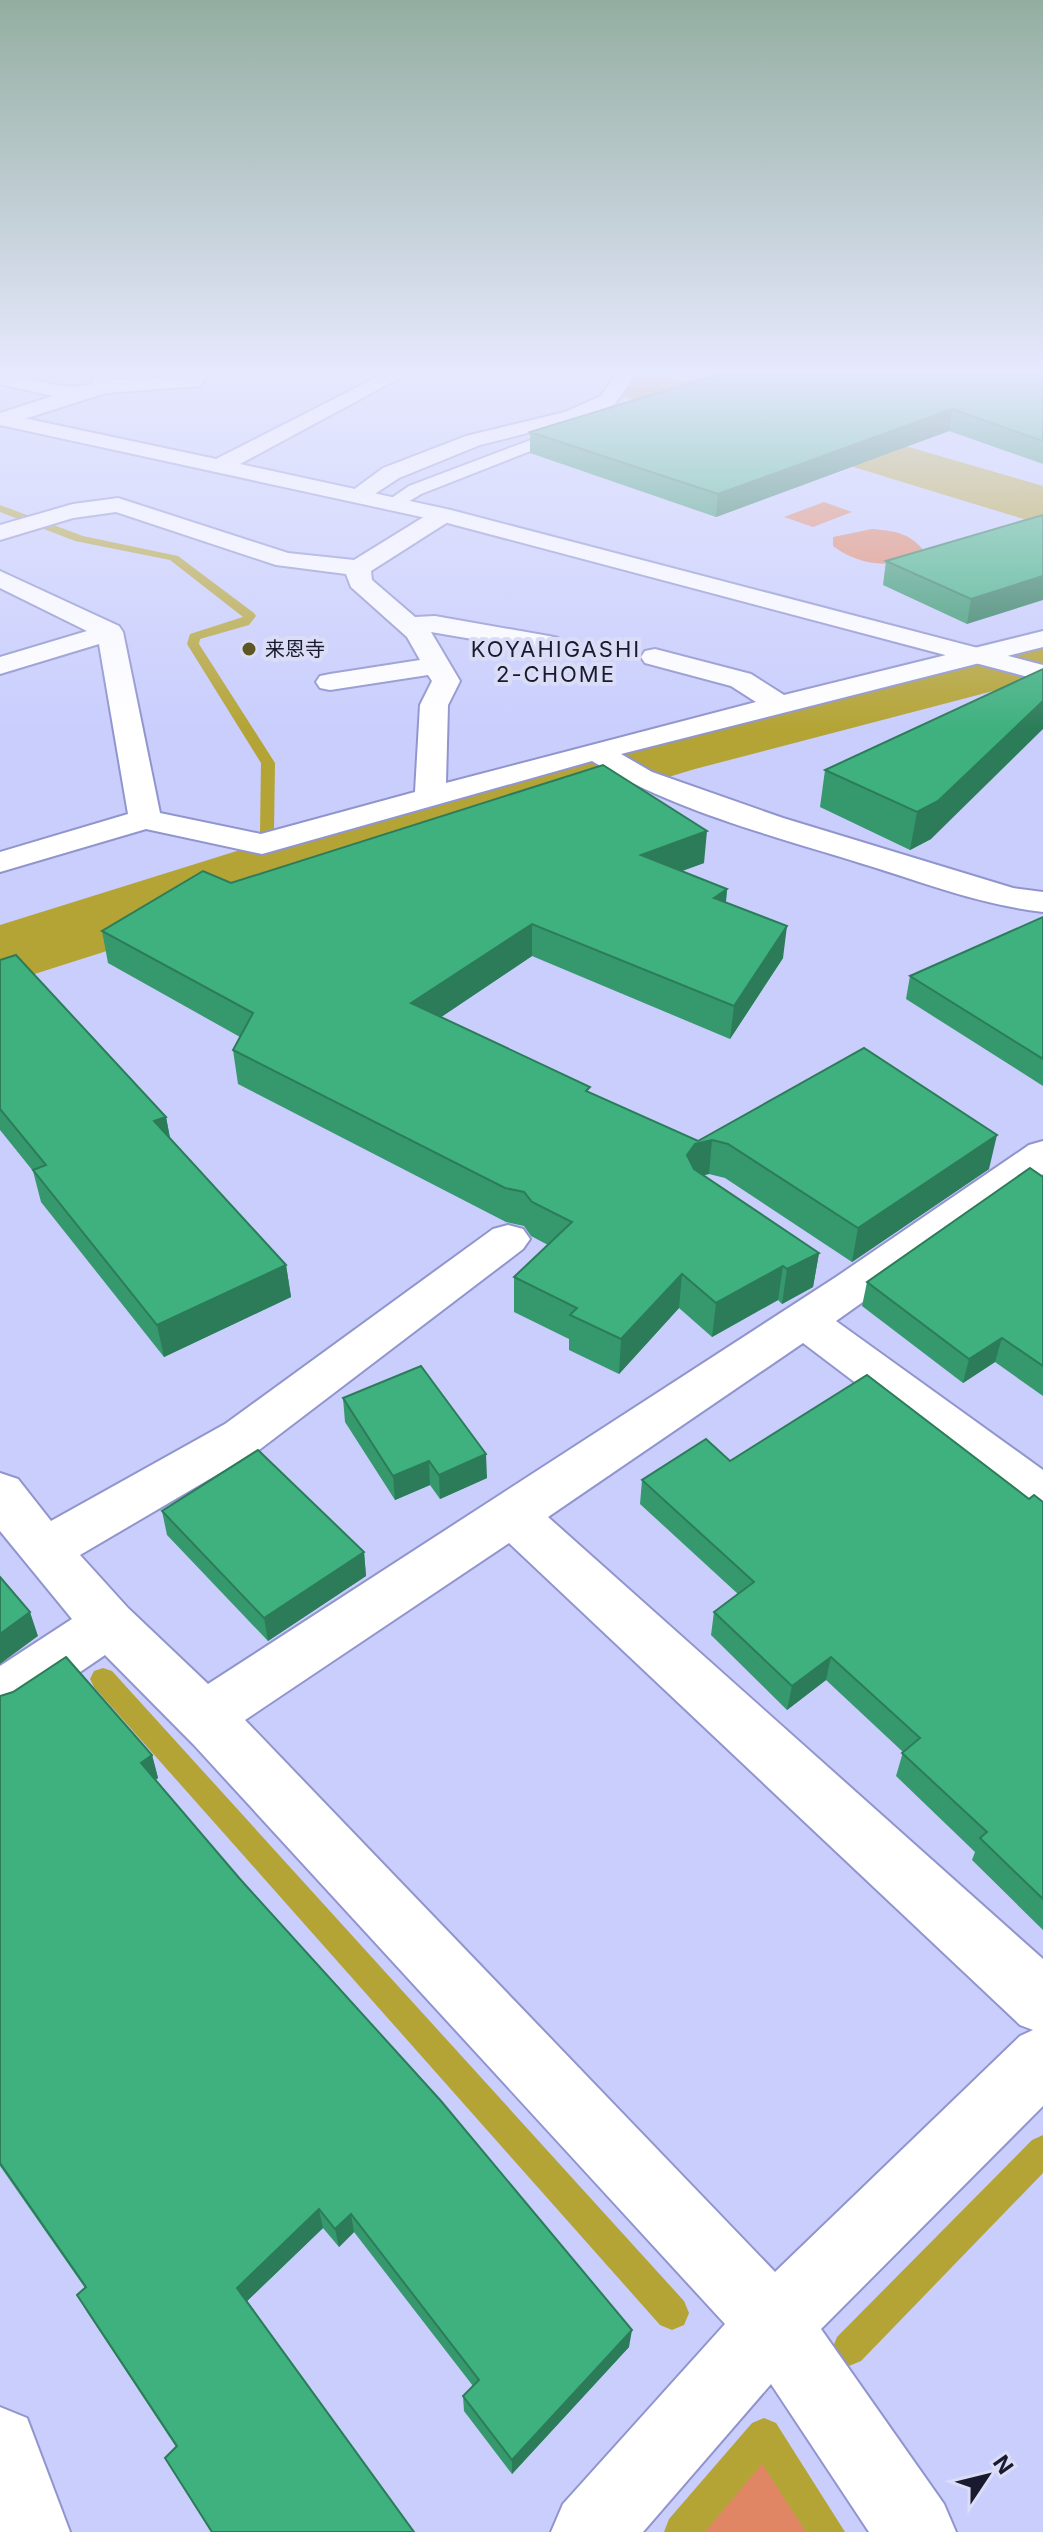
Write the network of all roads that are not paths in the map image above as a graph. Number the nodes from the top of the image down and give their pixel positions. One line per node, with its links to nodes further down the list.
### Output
1 (343, 493): 4 (street)
2 (362, 493): 4 (street)
3 (410, 493): 5 (lane)
4 (356, 496): 5 (street)
5 (392, 504): 6 (street)
6 (443, 515): 8 (street); 14 (street)
7 (0, 533): 8 (street)
8 (358, 568): 10 (street)
9 (0, 578): 11 (street)
10 (409, 625): 13 (street); 16 (street)
11 (110, 632): 17 (street); 23 (street)
12 (1043, 639): 14 (street)
13 (549, 644)
14 (981, 655): 18 (street); 20 (street)
15 (655, 657): 20 (street)
16 (437, 665): 19 (street); 22 (street)
17 (0, 666)
18 (1043, 673)
19 (330, 682)
20 (779, 705): 21 (street)
21 (596, 751): 22 (street); 25 (street)
22 (430, 798): 23 (street)
23 (145, 819): 24 (street)
24 (0, 862)
25 (1043, 902)
26 (1038, 1164): 28 (street)
27 (508, 1239): 32 (street)
28 (803, 1320): 30 (street); 31 (street)
29 (0, 1493): 32 (street)
30 (1043, 1497)
31 (512, 1515): 35 (street); 36 (street)
32 (44, 1550): 33 (street)
33 (109, 1624): 34 (street); 35 (street)
34 (0, 1696)
35 (202, 1718): 38 (street)
36 (1043, 2002)
37 (1043, 2059): 38 (street)
38 (774, 2324): 41 (street); 42 (street)
39 (0, 2445): 40 (street)
40 (30, 2532)
41 (591, 2532)
42 (916, 2532)

